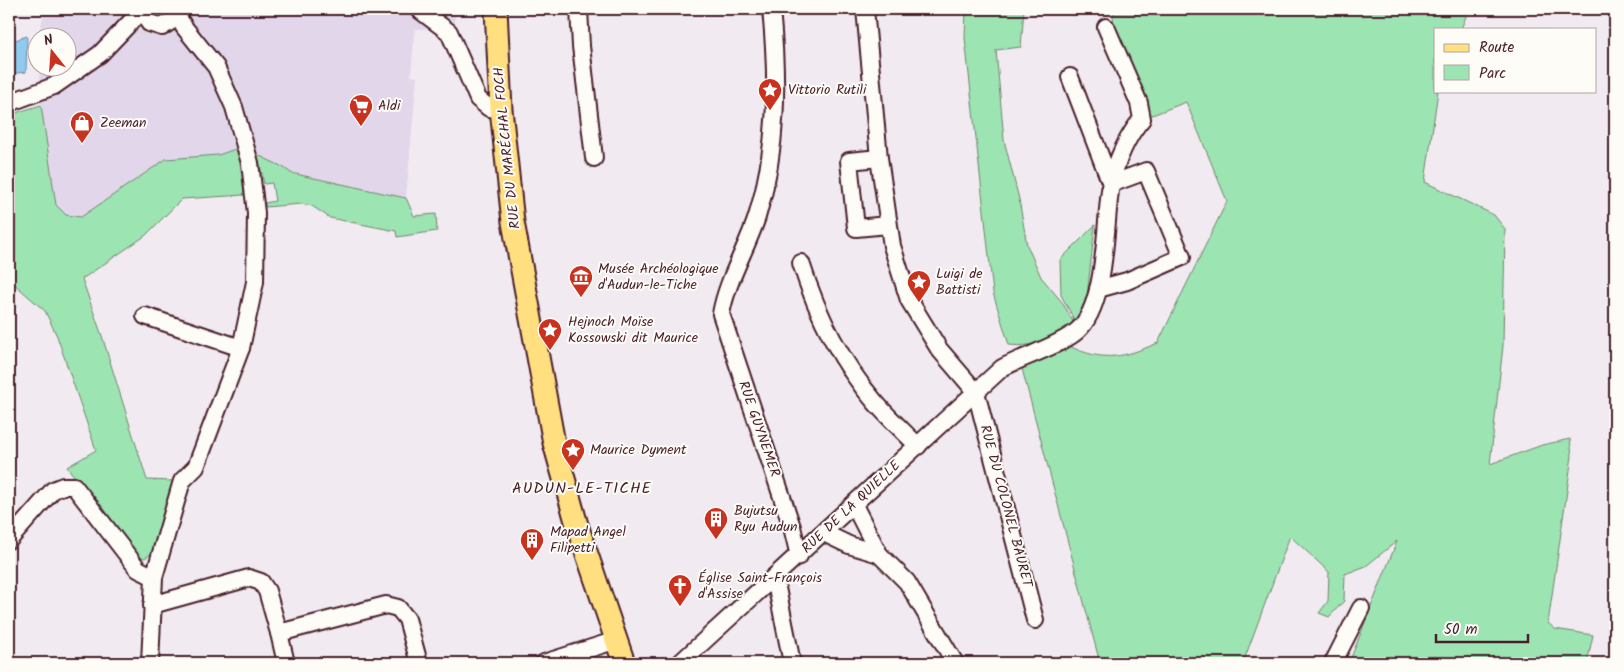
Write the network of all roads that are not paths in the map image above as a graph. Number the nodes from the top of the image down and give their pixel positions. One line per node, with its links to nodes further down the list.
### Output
1 (144, 9): 8 (street); 10 (street)
2 (421, 9): 14 (street)
3 (496, 9): 14 (main road, RUE DU MARÉCHAL FOCH)
4 (579, 9): 15 (street)
5 (771, 9): 29 (street, RUE GUYNEMER)
6 (865, 9): 16 (street)
7 (175, 10): 8 (street); 11 (street)
8 (159, 27): 10 (street); 11 (street)
9 (1106, 27): 17 (street, RUE DE LA QUIELLE)
10 (111, 42): 13 (street)
11 (204, 49): 22 (street)
12 (1070, 77): 17 (street)
13 (14, 100)
14 (501, 109): 36 (main road, RUE DU MARÉCHAL FOCH)
15 (594, 158)
16 (880, 158): 18 (street); 18 (street)
17 (1112, 184): 20 (street, RUE DE LA QUIELLE); 20 (street)
18 (888, 225): 23 (street)
19 (802, 263): 24 (street)
20 (1098, 289): 23 (street, RUE DE LA QUIELLE)
21 (145, 316): 22 (street)
22 (241, 348): 30 (street)
23 (976, 392): 24 (street, RUE DE LA QUIELLE); 34 (street, RUE DU COLONEL BAURET)
24 (918, 446): 25 (street, RUE DE LA QUIELLE)
25 (854, 505): 26 (street, RUE DE LA QUIELLE); 28 (street)
26 (824, 533): 28 (street); 29 (street, RUE DE LA QUIELLE)
27 (9, 540): 30 (street)
28 (879, 554): 44 (street)
29 (799, 556): 31 (street, RUE DE LA QUIELLE)
30 (154, 577): 32 (street)
31 (775, 578): 42 (street, RUE DE LA QUIELLE); 43 (street)
32 (152, 605): 35 (street); 37 (street)
33 (1361, 608): 45 (street)
34 (1035, 620)
35 (279, 633): 38 (street); 39 (street)
36 (616, 640): 40 (street); 41 (main road, RUE DU MARÉCHAL FOCH)
37 (150, 663)
38 (286, 663)
39 (419, 663)
40 (544, 663)
41 (624, 663)
42 (680, 663)
43 (792, 663)
44 (955, 663)
45 (1333, 663)

